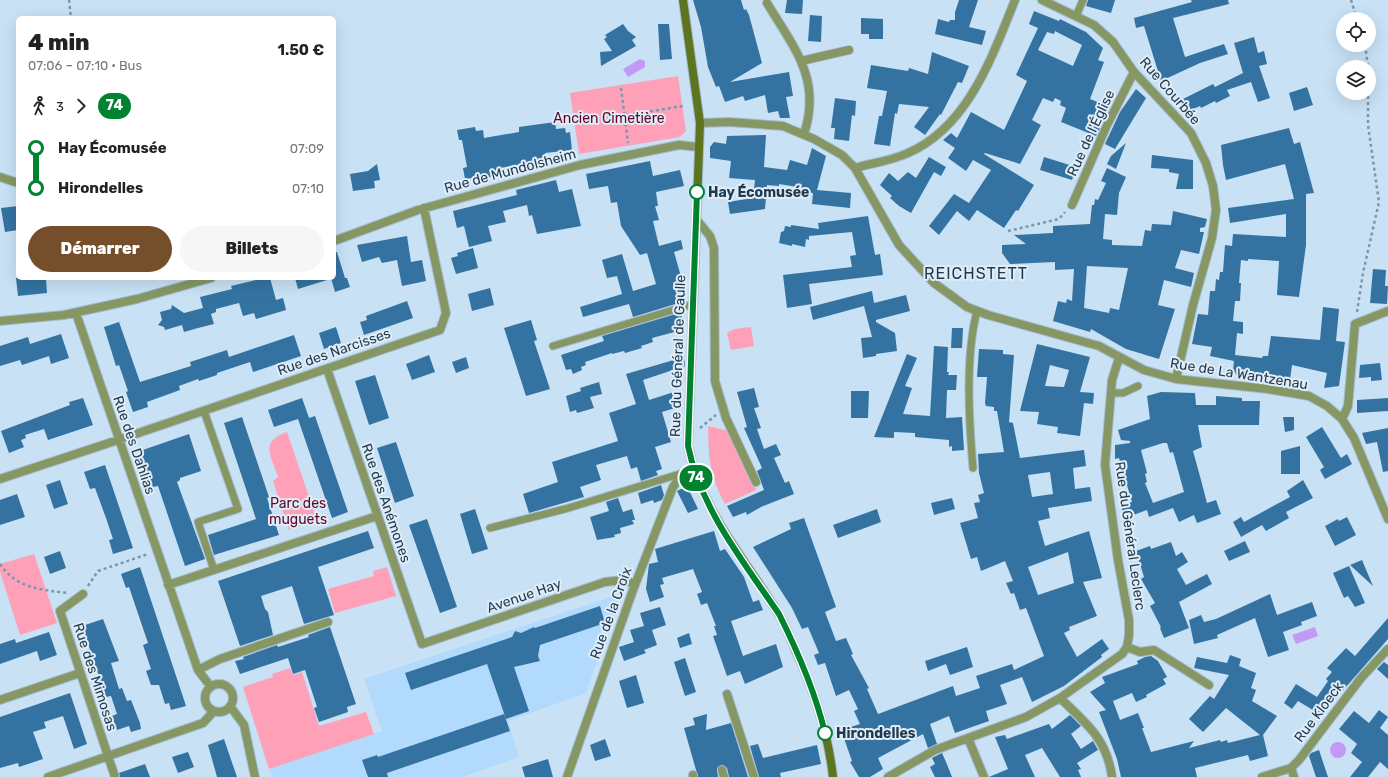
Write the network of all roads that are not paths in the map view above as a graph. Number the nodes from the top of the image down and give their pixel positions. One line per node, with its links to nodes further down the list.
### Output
1 (683, 0): 10 (main road, Rue du Général de Gaulle)
2 (1015, 0): 13 (street)
3 (1042, 0): 6 (street, Rue Courbée)
4 (1083, 0): 6 (lane)
5 (767, 3): 8 (street)
6 (1076, 16): 9 (street, Rue Courbée)
7 (849, 50): 8 (street)
8 (801, 60): 11 (street)
9 (1134, 72): 16 (street, Rue de l'Église); 29 (street, Rue Courbée)
10 (700, 123): 11 (street, Rue de La Wantzenau); 12 (main road, Rue du Général de Gaulle)
11 (804, 134): 13 (street, Rue de La Wantzenau)
12 (698, 147): 17 (street, Rue de Mundolsheim); 18 (main road, Rue du Général de Gaulle)
13 (855, 168): 22 (street, Rue de La Wantzenau)
14 (0, 177): 15 (street)
15 (16, 182)
16 (1072, 205)
17 (424, 208): 19 (street, Rue de Mundolsheim); 28 (street, Rue des Narcisses)
18 (696, 219): 21 (main road, Rue du Général de Gaulle); 39 (street)
19 (336, 240)
20 (205, 280): 24 (street)
21 (693, 304): 26 (lane); 35 (main road, Rue du Général de Gaulle)
22 (977, 311): 27 (street, Rue de La Wantzenau); 36 (lane)
23 (1388, 311): 33 (street)
24 (76, 313): 25 (street); 34 (street, Rue des Dahlias)
25 (0, 321)
26 (552, 346)
27 (1119, 358): 29 (street, Rue de La Wantzenau); 31 (street, Rue du Général Leclerc)
28 (327, 369): 32 (street, Rue des Narcisses); 40 (street, Rue des Anémones)
29 (1176, 380): 33 (street, Rue de La Wantzenau)
30 (1138, 386): 31 (lane)
31 (1111, 393): 49 (street, Rue du Général Leclerc)
32 (204, 411): 34 (street, Rue des Narcisses); 43 (lane)
33 (1342, 419): 41 (street, Rue de La Wantzenau)
34 (118, 440): 38 (street, Rue des Narcisses); 45 (street, Rue des Dahlias)
35 (692, 466): 37 (street, Rue de la Croix); 68 (main road, Rue du Général de Gaulle)
36 (973, 468)
37 (683, 472): 42 (lane); 44 (street, Rue de la Croix)
38 (0, 479)
39 (756, 482)
40 (377, 516): 43 (street); 48 (street, Rue des Anémones)
41 (1388, 519)
42 (490, 528)
43 (214, 570): 45 (street)
44 (635, 584): 48 (street, Avenue Hay); 66 (street, Rue de la Croix)
45 (168, 585): 51 (street, Rue des Dahlias)
46 (83, 594): 52 (street, Rue des Mimosas)
47 (328, 622): 51 (street)
48 (422, 644)
49 (1126, 647): 53 (street); 56 (street)
50 (1388, 649): 62 (street, Rue Kloeck)
51 (198, 670): 54 (street, Rue des Dahlias)
52 (80, 673): 57 (street); 61 (street, Rue des Mimosas)
53 (1209, 685)
54 (211, 687): 58 (street); 59 (street)
55 (727, 694): 67 (street)
56 (1060, 698): 60 (street); 71 (street)
57 (0, 700)
58 (230, 706): 59 (street); 65 (street)
59 (214, 712): 61 (street)
60 (968, 738): 69 (street); 70 (street)
61 (108, 757): 63 (street); 64 (street, Rue des Mimosas)
62 (1291, 768): 72 (street); 73 (street)
63 (48, 777)
64 (115, 777)
65 (255, 777)
66 (567, 777)
67 (754, 777)
68 (833, 777)
69 (888, 777)
70 (984, 777)
71 (1112, 777)
72 (1262, 777)
73 (1294, 777)

